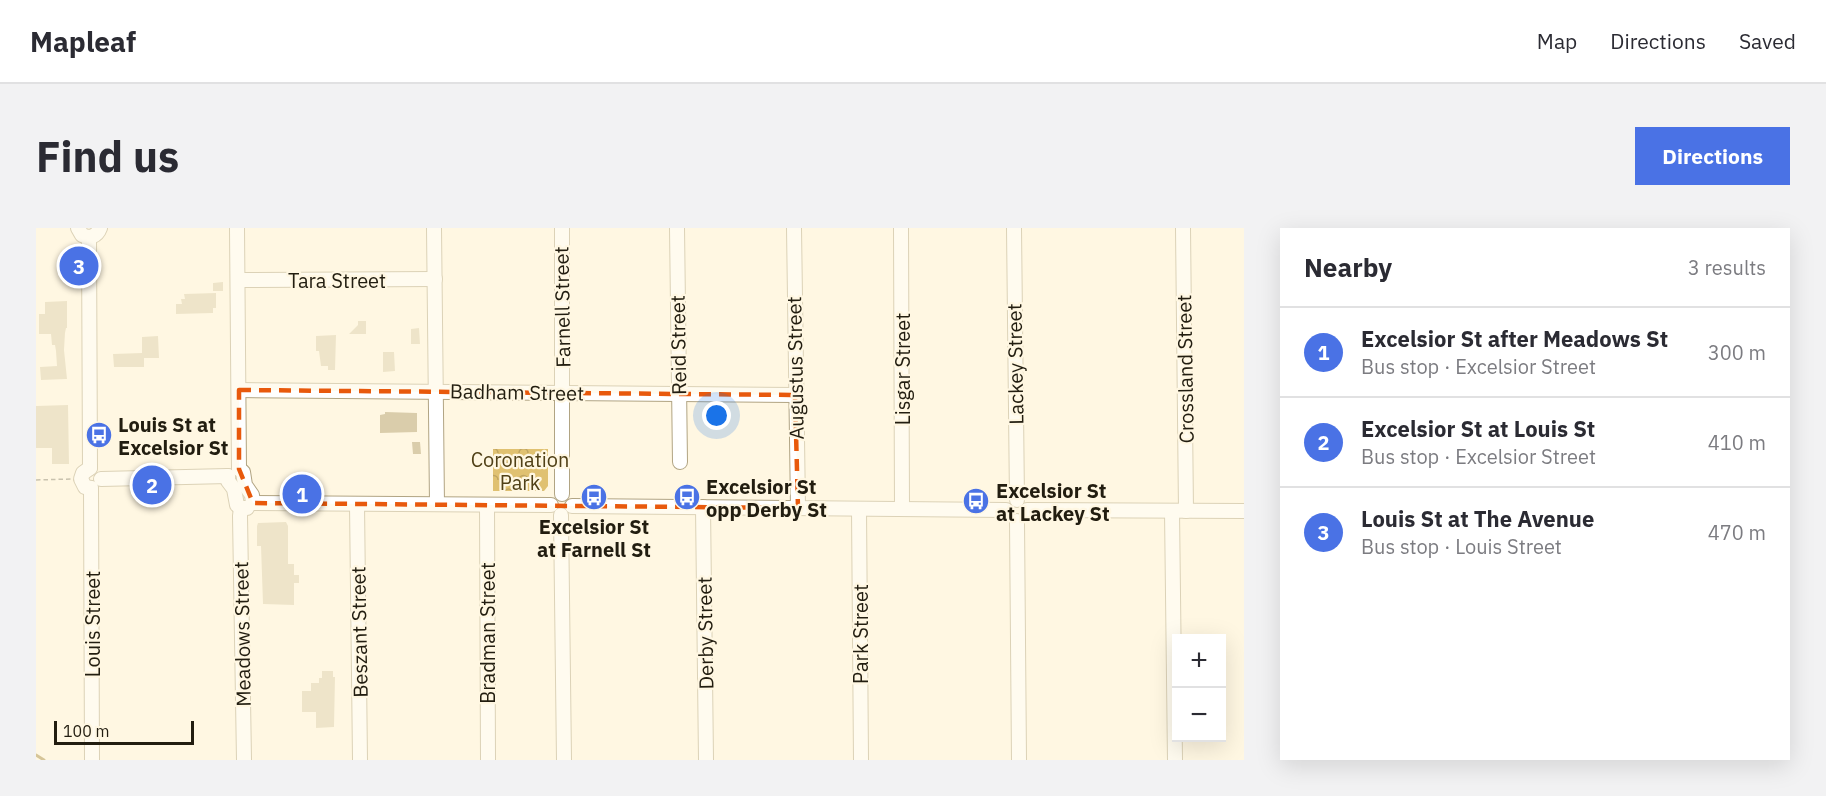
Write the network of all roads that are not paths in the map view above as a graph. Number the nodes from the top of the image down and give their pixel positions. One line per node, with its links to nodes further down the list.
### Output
1 (78, 228): 10 (street)
2 (237, 228): 12 (street)
3 (434, 228): 11 (street)
4 (562, 228): 15 (street, Farnell Street)
5 (677, 228): 16 (street, Reid Street)
6 (794, 228): 17 (street, Augustus Street)
7 (901, 228): 34 (street, Lisgar Street)
8 (1014, 228): 24 (street, Lackey Street)
9 (1183, 228): 37 (street, Crossland Street)
10 (94, 233): 19 (street)
11 (435, 279): 12 (street, Tara Street); 14 (street)
12 (238, 280): 13 (street)
13 (239, 390): 14 (street, Badham Street); 20 (street)
14 (437, 391): 15 (street, Badham Street); 26 (street)
15 (563, 393): 16 (street, Badham Street); 23 (street, Farnell Street)
16 (679, 394): 17 (street, Badham Street); 18 (street, Reid Street)
17 (795, 395): 32 (street, Augustus Street)
18 (680, 462)
19 (90, 468): 21 (street); 22 (street)
20 (233, 472): 21 (street); 27 (street)
21 (102, 479): 22 (street)
22 (91, 489): 41 (street, Louis Street)
23 (562, 494): 29 (street); 30 (street)
24 (1017, 500): 35 (street); 36 (street)
25 (357, 504): 26 (street); 27 (street); 43 (street, Beszant Street)
26 (437, 504): 28 (street)
27 (247, 505): 42 (street, Meadows Street)
28 (487, 505): 29 (street); 44 (street, Bradman Street)
29 (551, 505): 39 (street)
30 (572, 506): 31 (street); 39 (street)
31 (703, 507): 32 (street); 46 (street, Derby Street)
32 (798, 508): 33 (street)
33 (859, 509): 34 (street); 47 (street, Park Street)
34 (903, 509): 35 (street)
35 (1006, 510): 40 (street)
36 (1027, 510): 37 (street); 40 (street)
37 (1179, 511): 38 (street); 49 (street, Crossland Street)
38 (1244, 511)
39 (561, 515): 45 (street)
40 (1017, 521): 48 (street)
41 (92, 760)
42 (244, 760)
43 (360, 760)
44 (488, 760)
45 (564, 760)
46 (706, 760)
47 (861, 760)
48 (1019, 760)
49 (1175, 760)

